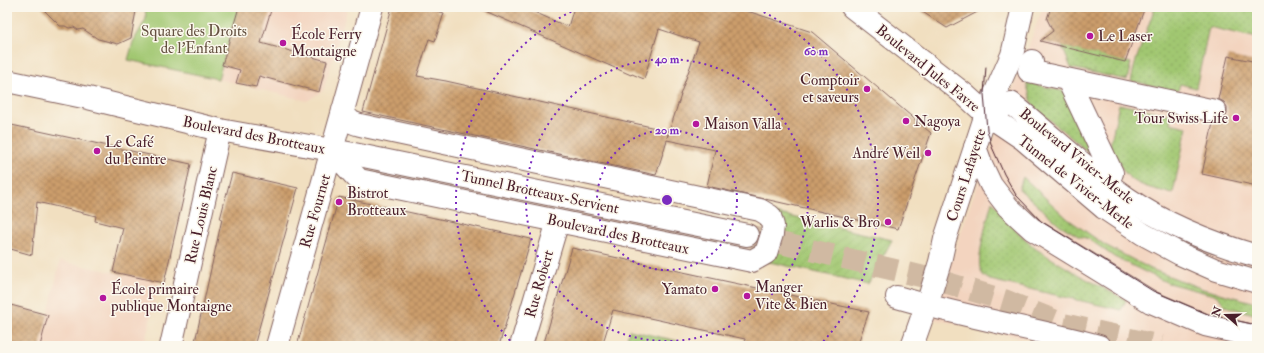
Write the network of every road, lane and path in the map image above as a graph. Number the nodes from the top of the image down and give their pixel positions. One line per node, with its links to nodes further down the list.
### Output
1 (372, 7): 7 (street, Rue Fournet)
2 (852, 7): 9 (street, Boulevard Jules Favre)
3 (1024, 7): 9 (street, Cours Lafayette)
4 (1032, 61): 5 (street)
5 (1068, 80): 8 (street); 13 (street)
6 (7, 81): 10 (street, Boulevard des Brotteaux)
7 (343, 110): 12 (street, Rue Fournet); 14 (street, Boulevard des Brotteaux)
8 (1215, 111)
9 (986, 114): 11 (street, Cours Lafayette); 13 (street, Boulevard Vivier-Merle); 17 (street, Tunnel de Vivier-Merle)
10 (220, 130): 12 (street, Boulevard des Brotteaux); 22 (street, Rue Louis Blanc)
11 (975, 147): 19 (street, Cours Lafayette); 20 (street)
12 (332, 150): 14 (street, Boulevard des Brotteaux); 15 (street, Tunnel Brotteaux-Servient); 23 (street, Rue Fournet)
13 (1107, 183): 16 (street, Boulevard Vivier-Merle)
14 (558, 221): 24 (street, Rue Robert)
15 (747, 235)
16 (1257, 256)
17 (1257, 282)
18 (897, 297): 19 (street)
19 (926, 306): 21 (street); 25 (street, Cours Lafayette)
20 (1257, 337)
21 (1064, 342): 26 (street)
22 (171, 346)
23 (277, 346)
24 (521, 346)
25 (912, 346)
26 (1099, 346)

